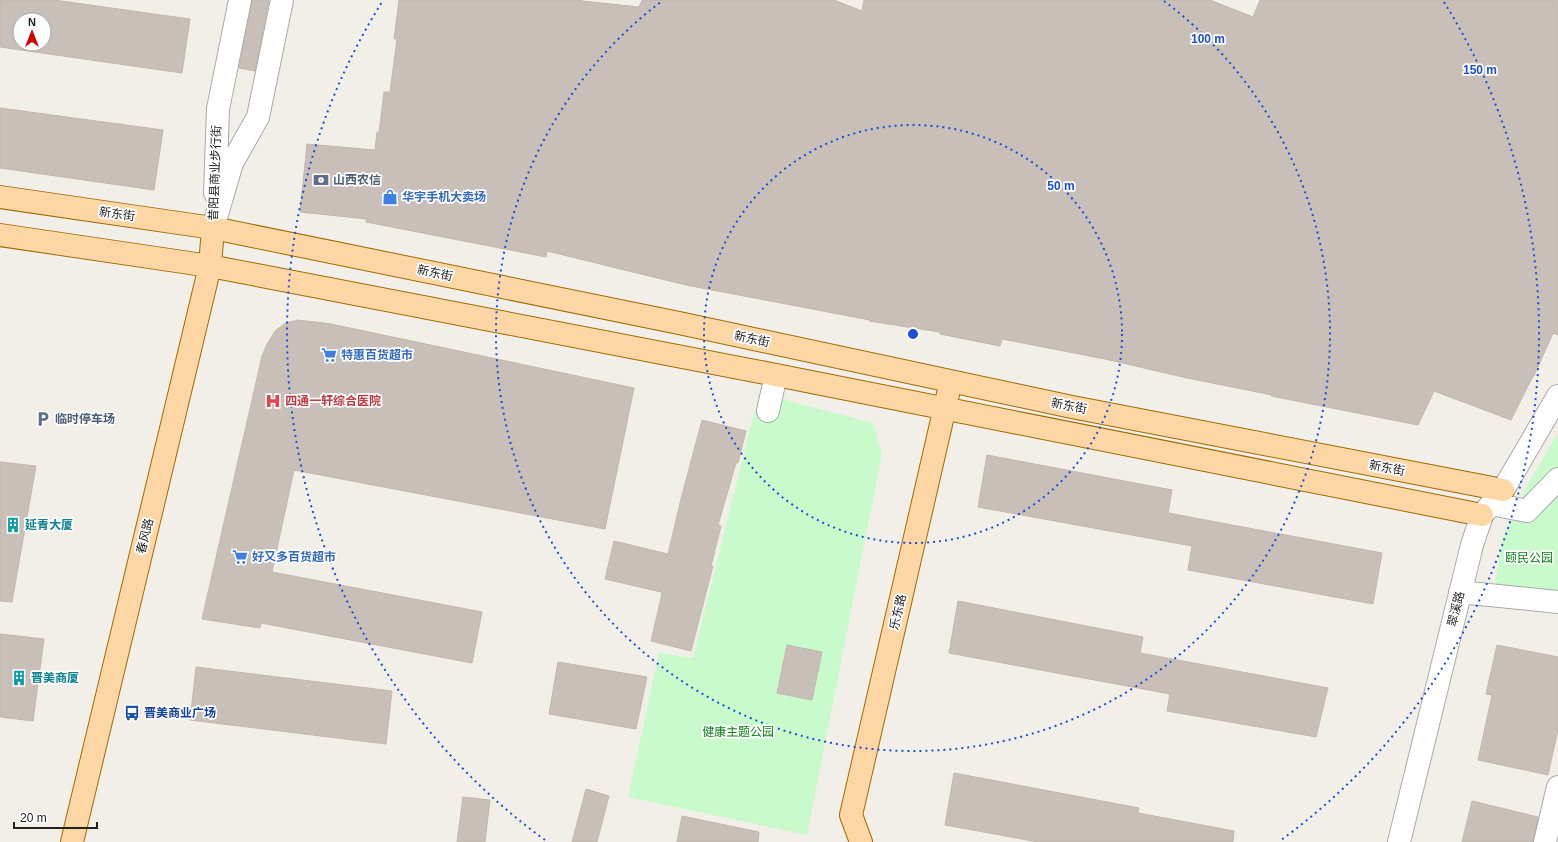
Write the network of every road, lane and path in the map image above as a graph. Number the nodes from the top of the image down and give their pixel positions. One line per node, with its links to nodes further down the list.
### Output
1 (240, 0): 4 (street, 昔阳县商业步行街)
2 (282, 0): 4 (street, 昔阳县商业步行街)
3 (0, 197): 4 (main road, 新东街)
4 (213, 228): 6 (main road, 春风路); 8 (main road, 新东街)
5 (0, 235): 6 (main road)
6 (210, 266): 7 (main road); 17 (main road, 春风路)
7 (776, 375): 10 (main road); 11 (street)
8 (951, 381): 10 (main road, 乐东路); 13 (main road, 新东街)
9 (1558, 396): 13 (street, 翠溪路)
10 (945, 408): 13 (main road); 18 (main road, 乐东路)
11 (768, 411)
12 (1558, 479): 13 (street)
13 (1492, 503): 14 (street, 翠溪路)
14 (1460, 592): 15 (street); 19 (street, 翠溪路)
15 (1558, 602)
16 (1558, 787): 20 (street)
17 (72, 842)
18 (861, 842)
19 (1399, 842)
20 (1545, 842)

